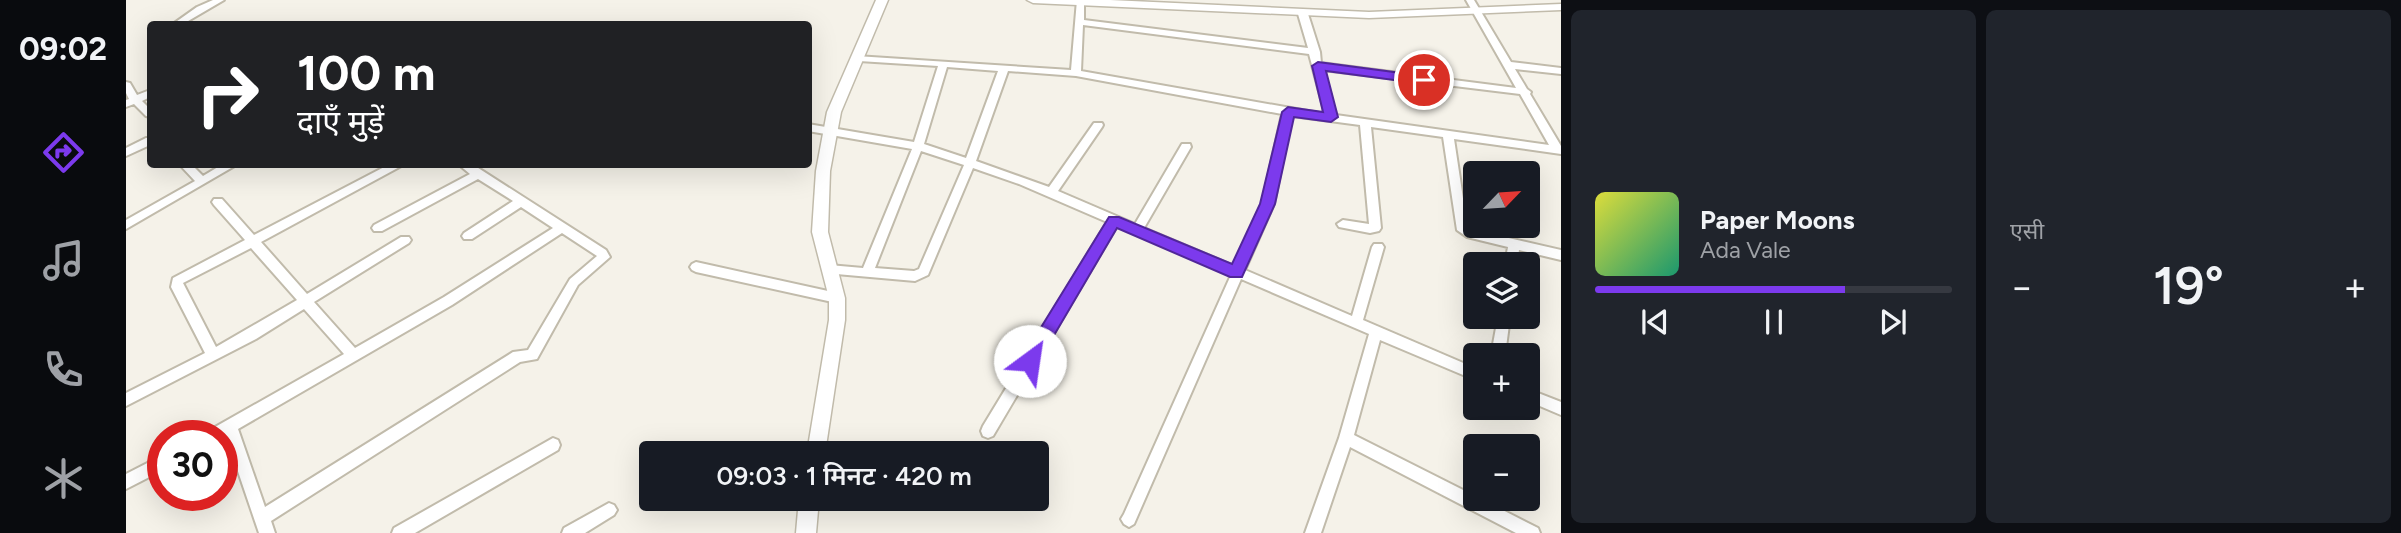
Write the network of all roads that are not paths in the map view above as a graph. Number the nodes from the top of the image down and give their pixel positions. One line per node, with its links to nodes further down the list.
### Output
1 (220, 0): 9 (street)
2 (882, 0): 12 (street)
3 (1033, 0): 4 (street)
4 (1080, 2): 6 (street); 10 (street)
5 (1474, 4): 7 (street); 8 (street); 14 (street)
6 (1229, 5): 8 (street)
7 (1561, 7)
8 (1303, 14): 11 (street)
9 (182, 21)
10 (1079, 22): 11 (street); 18 (street)
11 (1315, 52): 15 (street)
12 (859, 58): 13 (street); 29 (street)
13 (943, 65): 16 (street); 32 (street)
14 (1508, 65): 17 (street); 20 (street)
15 (1318, 66): 20 (street); 25 (street)
16 (1004, 68): 18 (street); 36 (street)
17 (1561, 71)
18 (1076, 73): 24 (street)
19 (126, 85): 22 (street)
20 (1525, 93): 34 (street)
21 (147, 94): 22 (street)
22 (131, 102): 23 (street)
23 (147, 112)
24 (1288, 112): 25 (street); 62 (street)
25 (1331, 117): 26 (street)
26 (1364, 123): 30 (street); 47 (street)
27 (1098, 125): 43 (street)
28 (812, 128): 29 (street)
29 (829, 132): 32 (street); 60 (street)
30 (1448, 134): 34 (street); 55 (street)
31 (147, 142): 35 (street)
32 (918, 146): 36 (street); 61 (street)
33 (1186, 147): 51 (street)
34 (1559, 150)
35 (126, 152)
36 (970, 163): 43 (street); 61 (street)
37 (188, 168): 42 (street)
38 (225, 168): 42 (street)
39 (468, 168): 41 (street)
40 (380, 169): 54 (street)
41 (477, 176): 45 (street); 49 (street)
42 (201, 180): 48 (street)
43 (1051, 193): 46 (street)
44 (218, 202): 54 (street)
45 (520, 202): 50 (street); 52 (street)
46 (1114, 221): 51 (street); 74 (street)
47 (1343, 224)
48 (126, 225)
49 (378, 228)
50 (562, 228): 68 (street); 84 (street)
51 (1137, 230): 62 (street)
52 (468, 236)
53 (405, 240): 64 (street)
54 (252, 241): 64 (street); 67 (street)
55 (1514, 245): 57 (street); 58 (street)
56 (1378, 247): 65 (street)
57 (1513, 252)
58 (1561, 255)
59 (696, 267): 63 (street)
60 (829, 270): 61 (street); 63 (street)
61 (867, 272)
62 (1236, 273): 65 (street); 83 (street)
63 (837, 299): 76 (street)
64 (306, 301): 67 (street); 68 (street)
65 (1356, 323): 66 (street)
66 (1376, 332): 69 (street); 75 (street)
67 (213, 355): 70 (street)
68 (353, 355): 73 (street)
69 (1463, 369)
70 (126, 400)
71 (1540, 400): 72 (street)
72 (1561, 409)
73 (238, 422)
74 (988, 430)
75 (1346, 438): 88 (street); 89 (street)
76 (818, 441)
77 (554, 444): 85 (street)
78 (238, 449): 84 (street)
79 (147, 470): 80 (street)
80 (126, 481)
81 (609, 510): 86 (street)
82 (808, 511): 87 (street)
83 (1129, 519)
84 (265, 525)
85 (400, 533)
86 (570, 533)
87 (806, 533)
88 (1313, 533)
89 (1532, 533)

